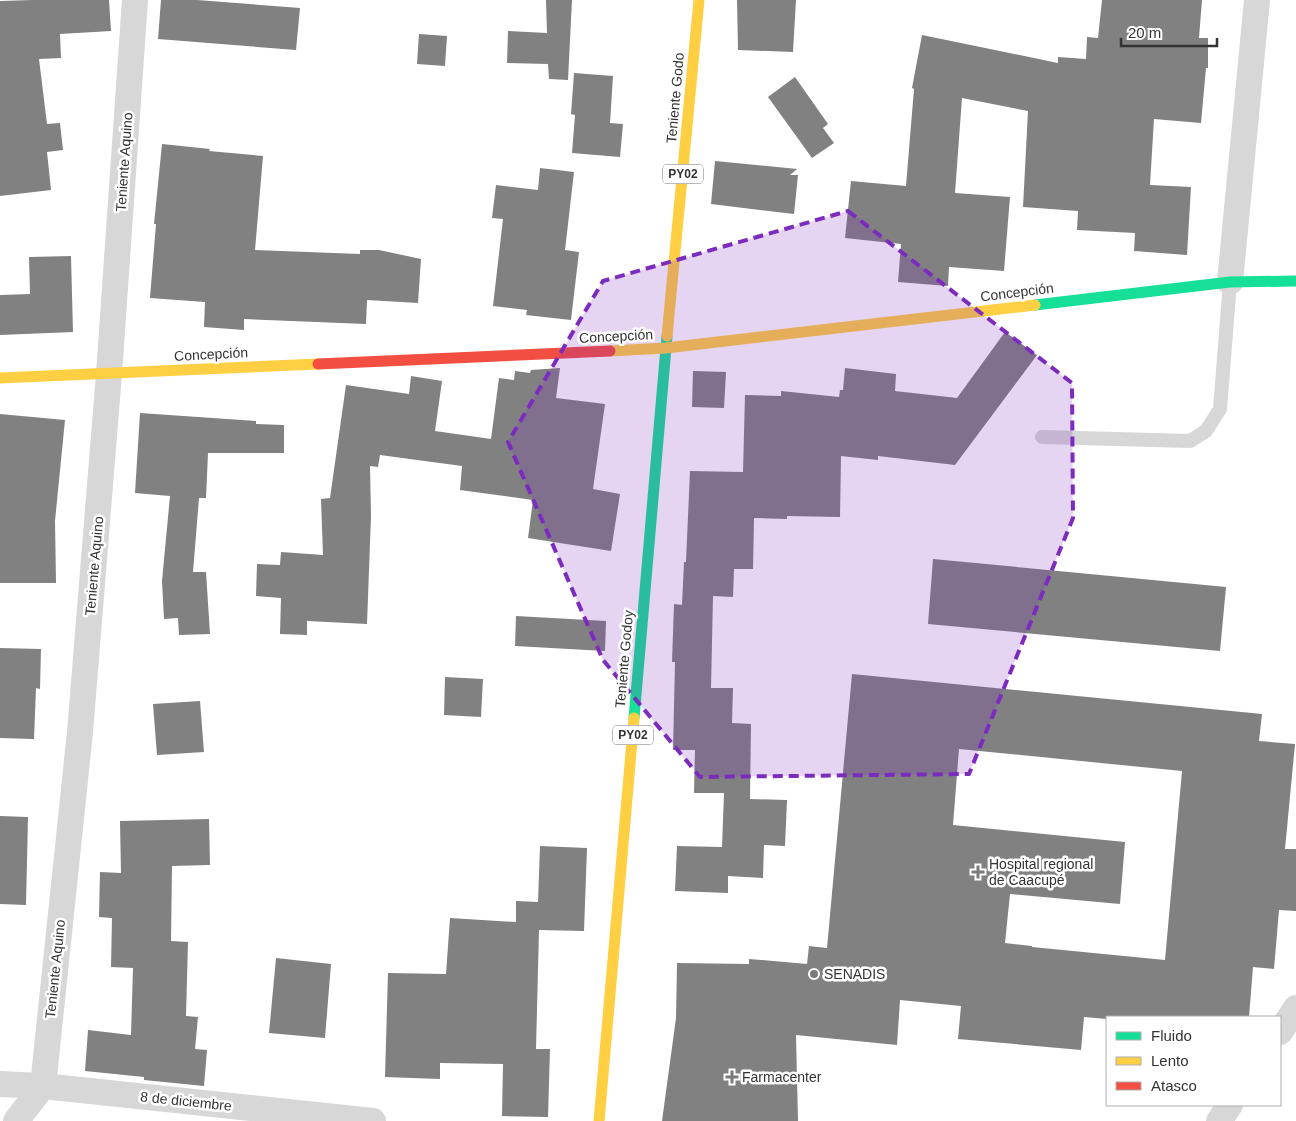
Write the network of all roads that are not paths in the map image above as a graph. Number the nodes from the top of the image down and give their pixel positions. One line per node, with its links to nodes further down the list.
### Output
1 (135, 0): 7 (street, Teniente Aquino)
2 (699, 0): 6 (street, Teniente Godo / PY02)
3 (1257, 0): 5 (street)
4 (1296, 281): 5 (street, Concepción)
5 (1230, 282): 6 (street, Concepción); 9 (lane)
6 (666, 348): 7 (street, Concepción); 17 (street, Teniente Godoy / PY02)
7 (109, 374): 8 (street, Concepción); 13 (street, Teniente Aquino)
8 (0, 378)
9 (1042, 437)
10 (1296, 1008): 11 (street)
11 (1281, 1030)
12 (0, 1084): 13 (street, 8 de diciembre)
13 (43, 1086): 15 (street); 16 (street, 8 de diciembre)
14 (1229, 1106): 18 (street)
15 (16, 1121)
16 (373, 1121)
17 (600, 1121)
18 (1219, 1121)

